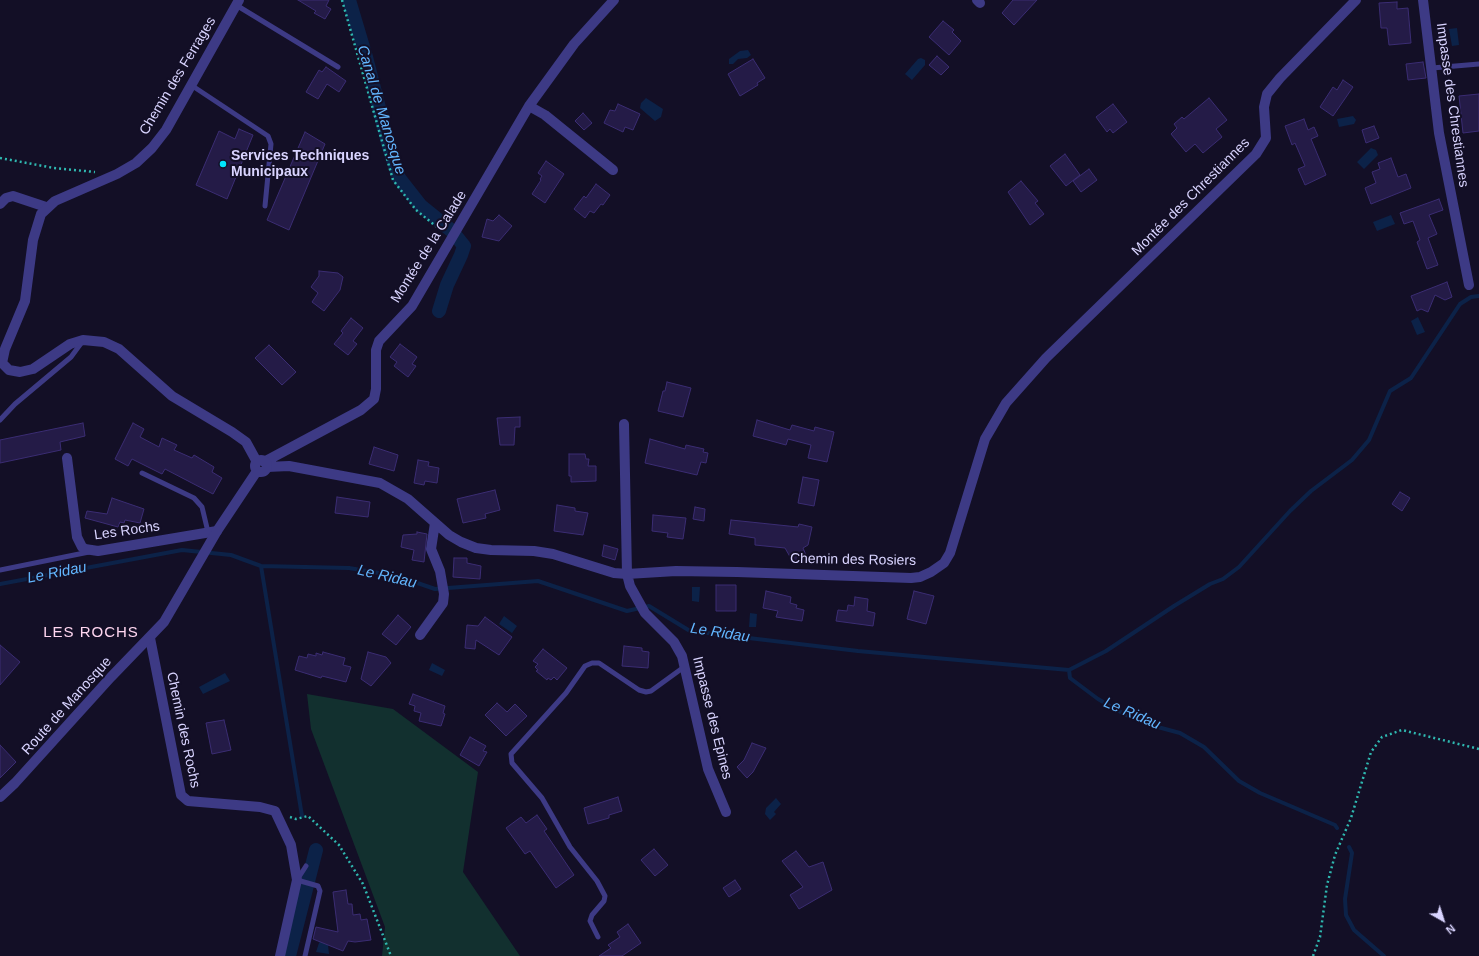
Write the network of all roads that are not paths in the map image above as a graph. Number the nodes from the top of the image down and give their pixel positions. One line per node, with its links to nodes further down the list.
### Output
1 (614, 0): 9 (street, Montée de la Calade)
2 (1356, 0): 15 (street, Montée des Chrestiannes)
3 (1422, 0): 7 (street, Impasse des Chrestiannes)
4 (238, 3): 6 (lane); 8 (street, Chemin des Ferrages)
5 (1479, 64): 7 (lane)
6 (338, 67)
7 (1432, 68): 14 (street, Impasse des Chrestiannes)
8 (191, 86): 12 (lane); 13 (street, Chemin des Ferrages)
9 (529, 106): 10 (street); 21 (street, Montée de la Calade)
10 (613, 170)
11 (0, 204): 13 (street)
12 (265, 206)
13 (46, 207): 17 (street)
14 (1469, 285)
15 (1094, 312): 27 (street, Chemin des Rosiers)
16 (83, 340): 17 (street); 18 (lane); 21 (street)
17 (1, 364)
18 (0, 420)
19 (624, 424): 27 (street)
20 (67, 458): 25 (street, Les Rochs)
21 (261, 465): 23 (street, Chemin des Rosiers); 24 (street, Route de Manosque)
22 (142, 473): 24 (lane)
23 (435, 523): 27 (street, Chemin des Rosiers); 28 (street)
24 (212, 531): 25 (street, Les Rochs); 29 (street, Route de Manosque)
25 (92, 551): 26 (lane)
26 (0, 570)
27 (627, 574): 30 (street, Impasse des Epines)
28 (420, 635)
29 (150, 638): 31 (street, Route de Manosque); 34 (street, Chemin des Rochs)
30 (685, 666): 32 (street, Impasse des Epines); 35 (lane)
31 (0, 797)
32 (726, 812)
33 (306, 866): 34 (lane)
34 (297, 880): 36 (street, Chemin des Rochs); 37 (lane)
35 (598, 936)
36 (280, 956)
37 (305, 956)

